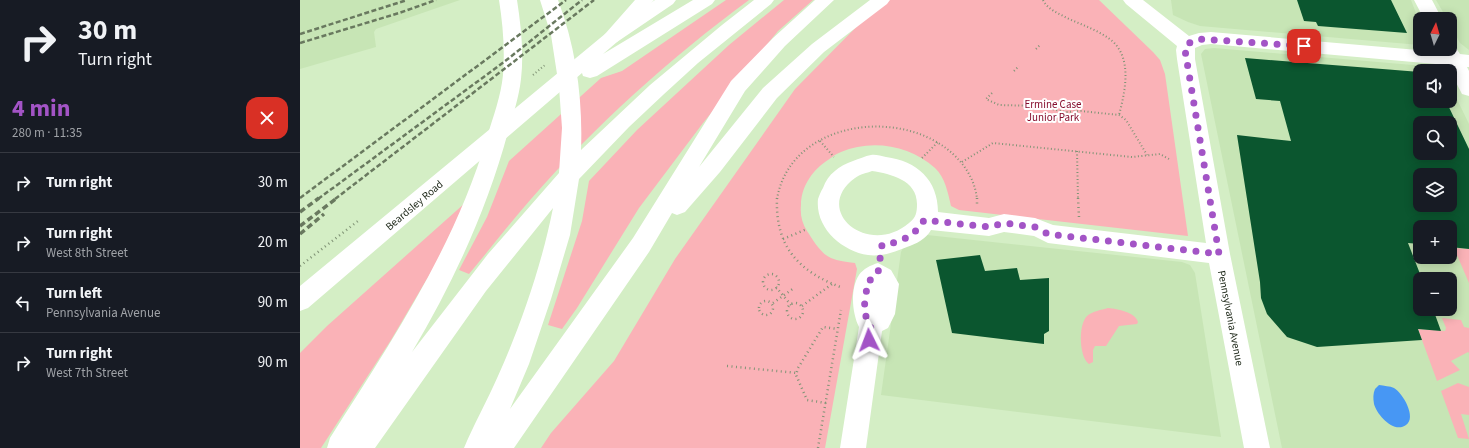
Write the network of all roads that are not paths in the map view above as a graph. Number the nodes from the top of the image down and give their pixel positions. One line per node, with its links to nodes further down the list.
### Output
1 (508, 0): 23 (main road)
2 (549, 0): 25 (main road)
3 (645, 0): 12 (main road)
4 (667, 0): 12 (main road, Beardsley Road)
5 (706, 0): 17 (main road, Beardsley Road)
6 (765, 0): 24 (main road)
7 (825, 0): 19 (main road)
8 (882, 0): 19 (main road)
9 (1132, 0): 13 (main road)
10 (1423, 0): 11 (main road)
11 (1429, 12)
12 (611, 38): 17 (main road, Beardsley Road)
13 (1187, 44): 14 (main road); 21 (main road, Pennsylvania Avenue)
14 (1413, 53)
15 (1457, 56): 16 (main road)
16 (1469, 89)
17 (527, 109): 22 (main road, Beardsley Road)
18 (924, 220): 20 (main road); 20 (main road); 21 (main road)
19 (641, 245): 26 (main road)
20 (882, 245): 27 (main road)
21 (1219, 254): 28 (main road, Pennsylvania Avenue)
22 (300, 300)
23 (340, 448)
24 (359, 448)
25 (477, 448)
26 (498, 448)
27 (853, 448)
28 (1257, 448)

